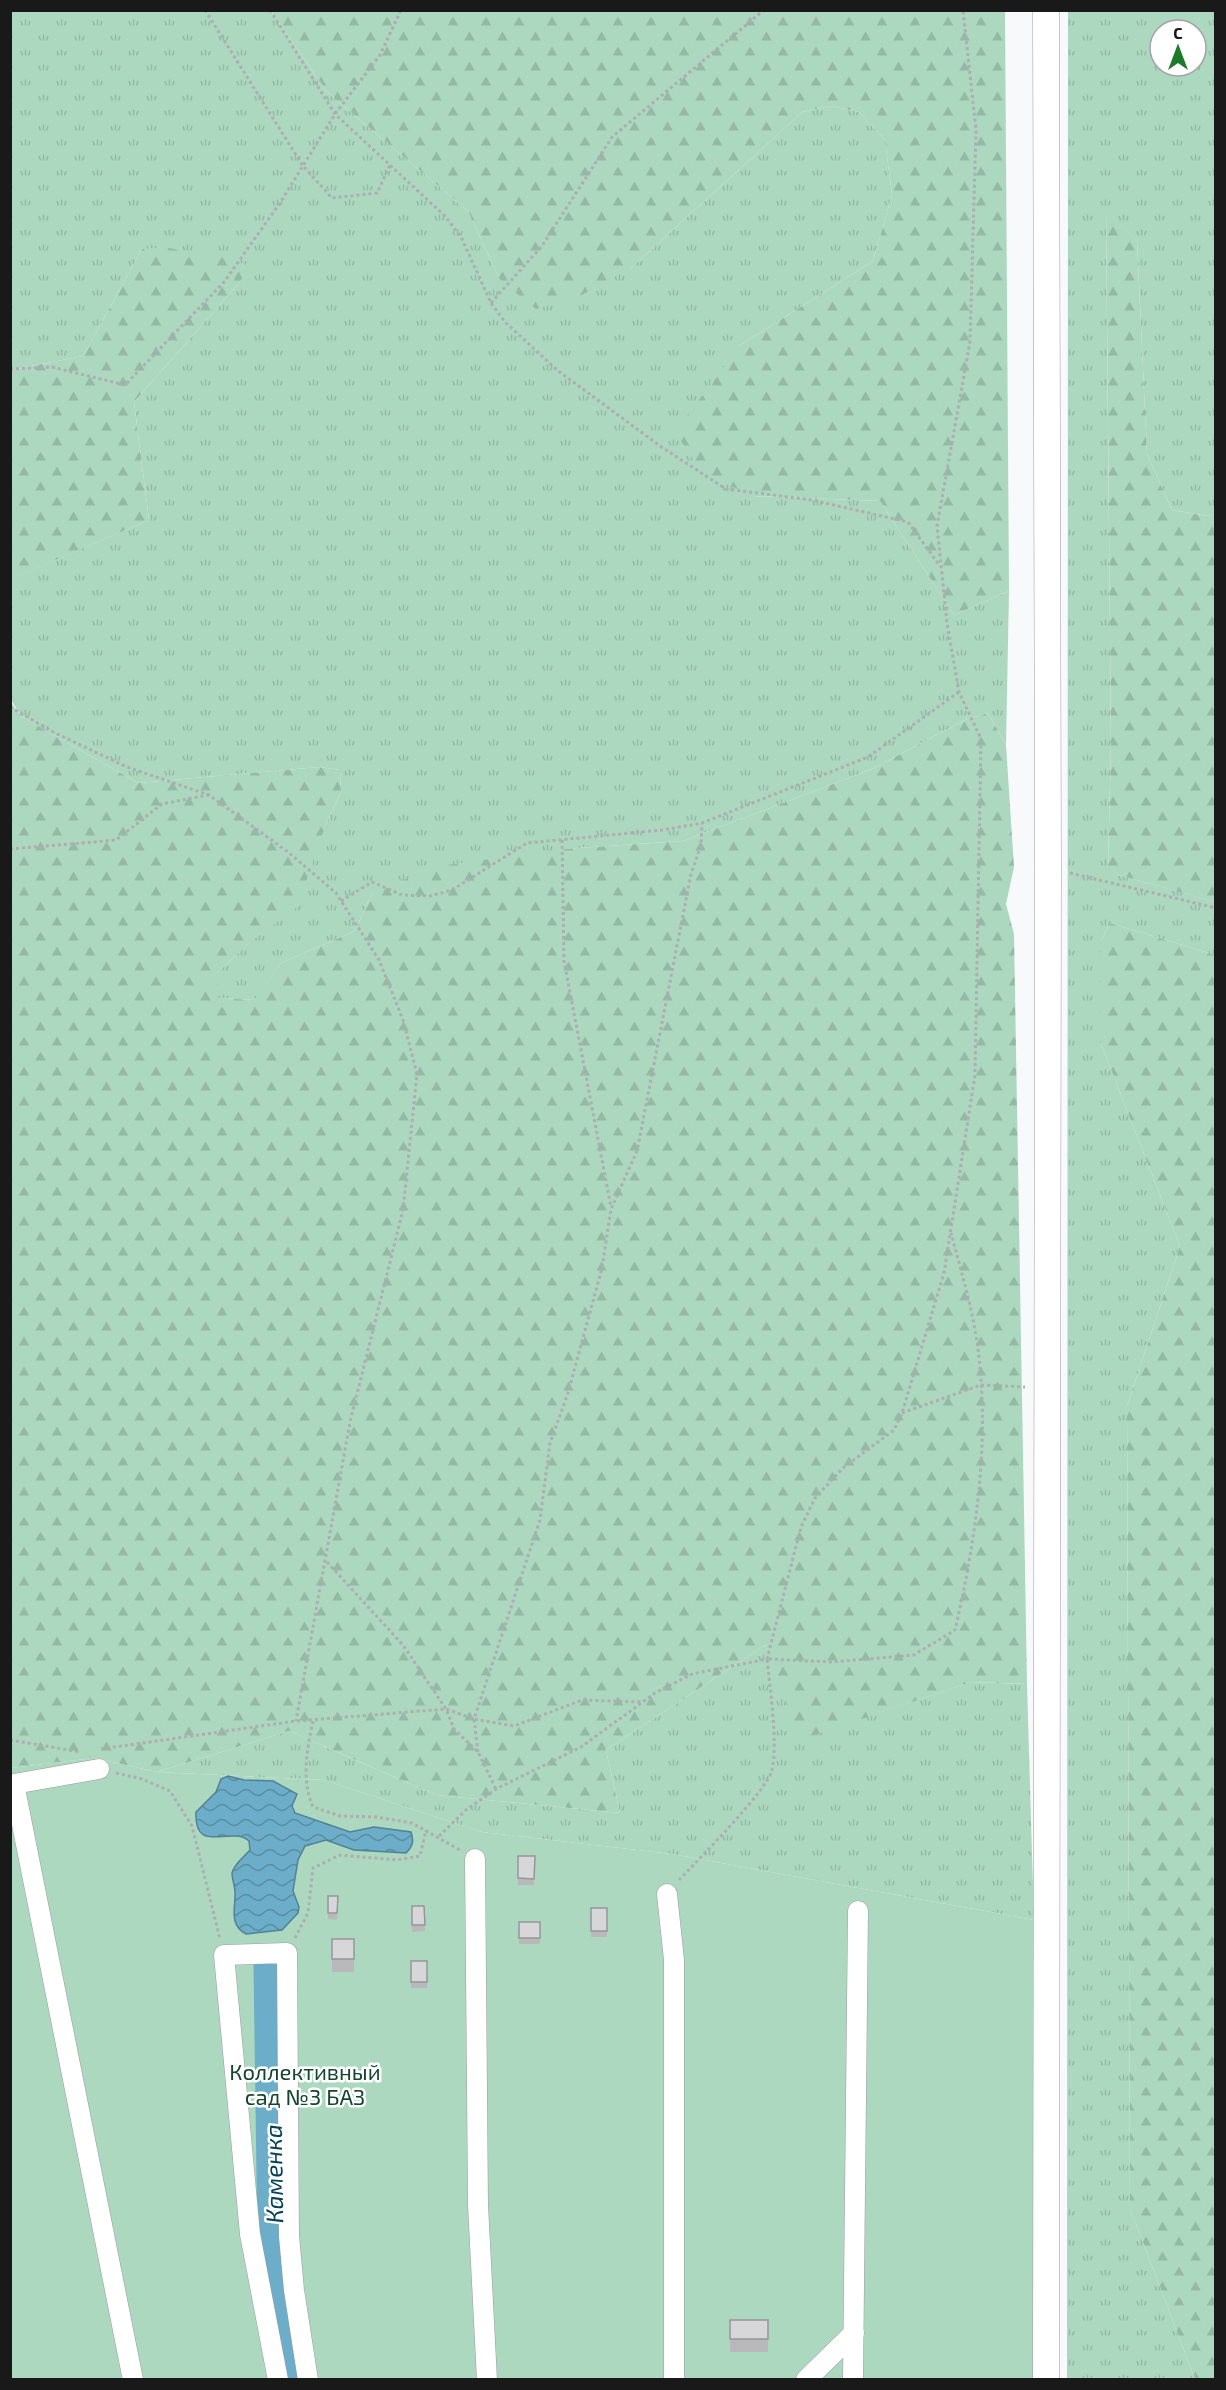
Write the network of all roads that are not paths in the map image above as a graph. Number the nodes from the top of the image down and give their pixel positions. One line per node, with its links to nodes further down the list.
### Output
1 (1046, 10): 14 (main road)
2 (99, 1769): 7 (lane)
3 (475, 1859): 10 (lane)
4 (667, 1894): 11 (lane)
5 (858, 1911): 6 (lane)
6 (854, 2333): 12 (lane); 13 (lane)
7 (134, 2379)
8 (278, 2379): 9 (lane)
9 (308, 2379)
10 (487, 2379)
11 (674, 2379)
12 (806, 2379)
13 (853, 2379)
14 (1046, 2379)

